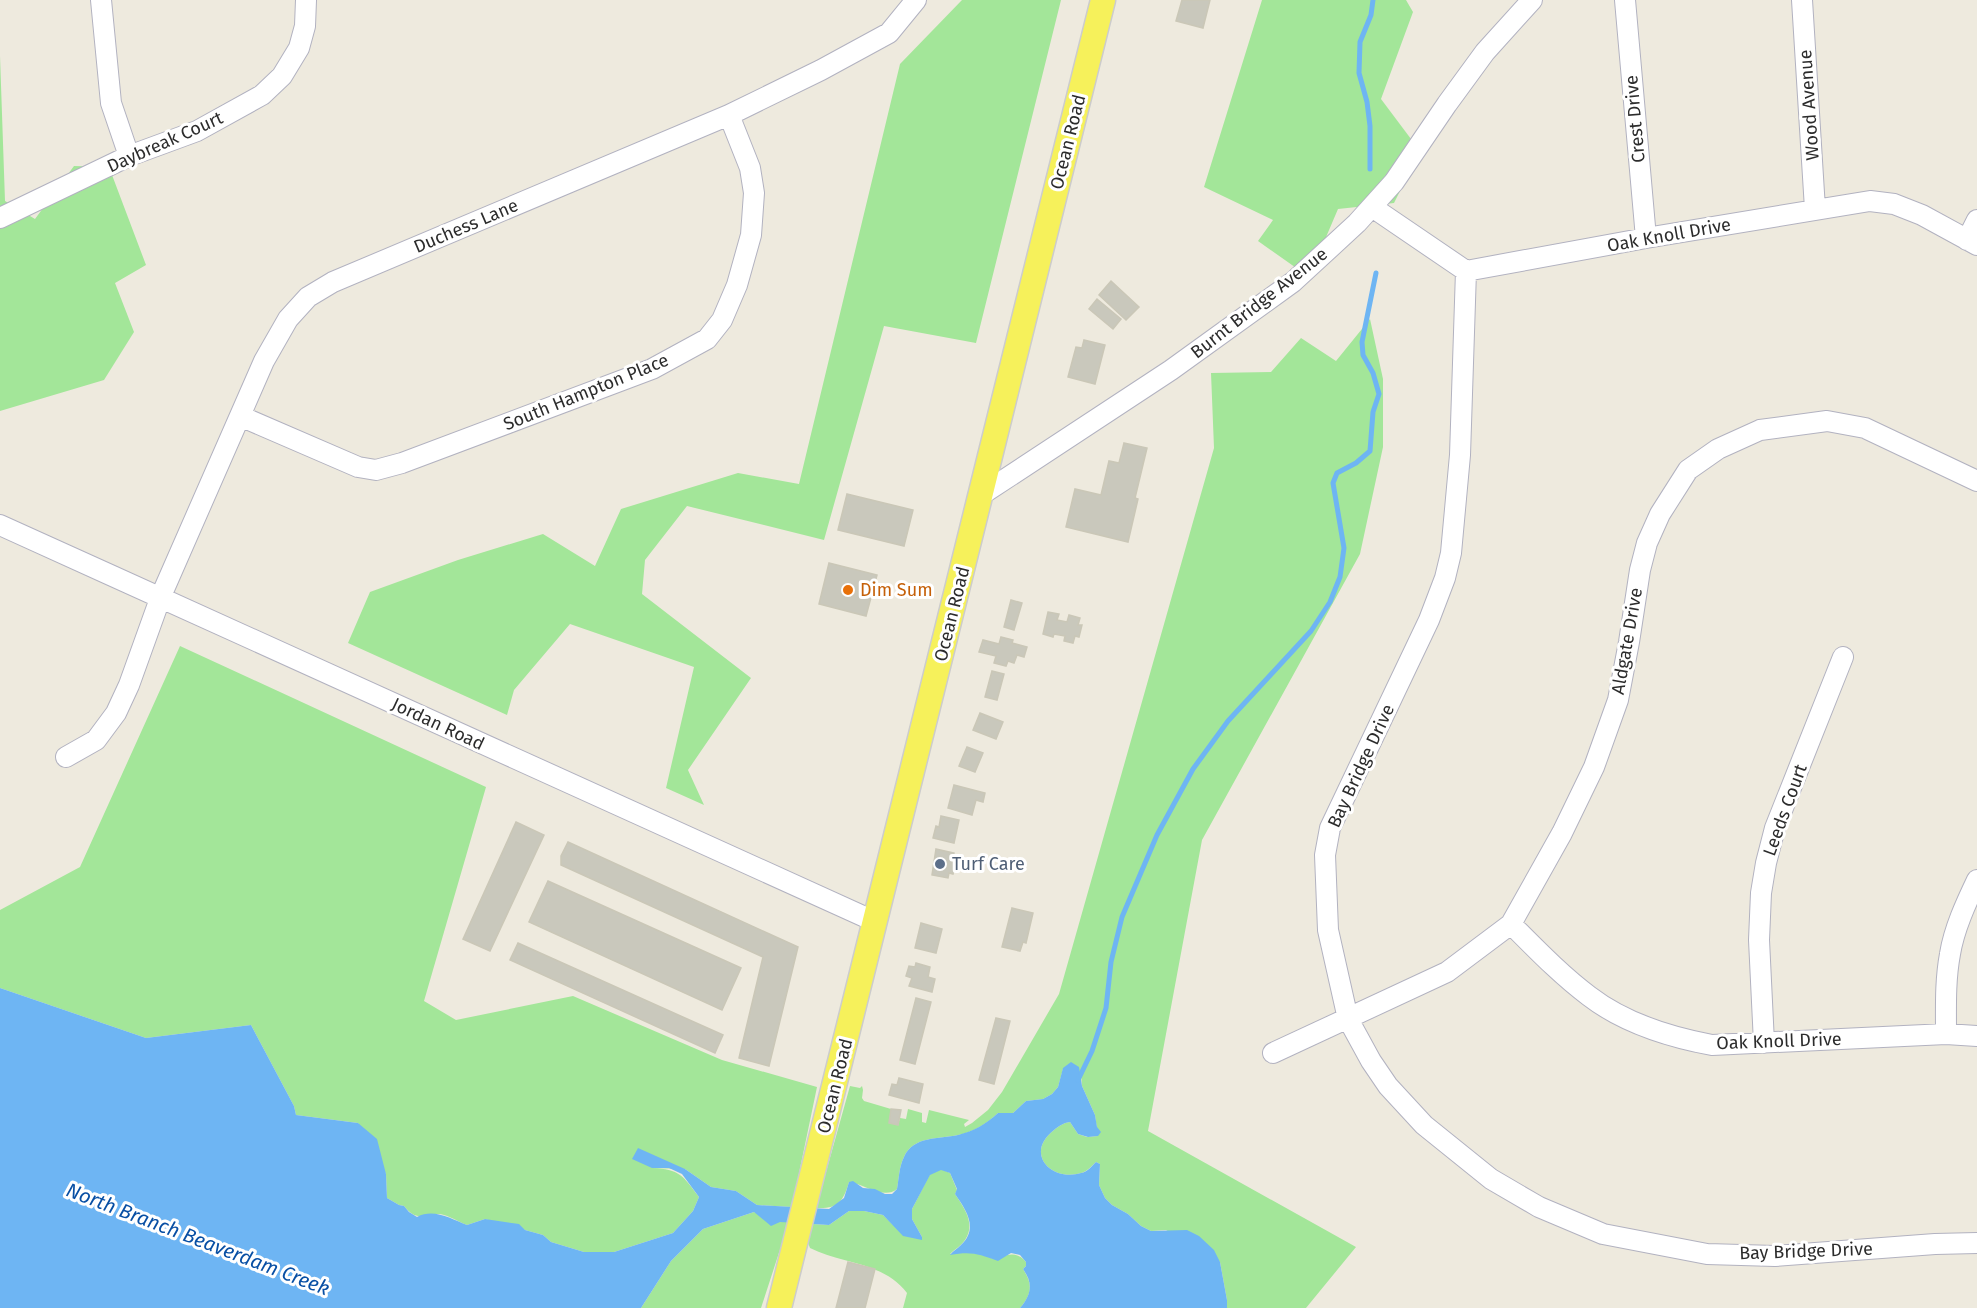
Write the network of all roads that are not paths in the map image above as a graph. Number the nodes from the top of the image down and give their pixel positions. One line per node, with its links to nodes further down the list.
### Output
1 (101, 0): 9 (street)
2 (306, 0): 9 (street, Daybreak Court)
3 (916, 0): 8 (street, Duchess Lane)
4 (1103, 0): 19 (main road, Ocean Road)
5 (1532, 0): 10 (street, Burnt Bridge Avenue)
6 (1625, 0): 14 (street, Crest Drive)
7 (1802, 0): 11 (street, Wood Avenue)
8 (729, 115): 17 (street, Duchess Lane); 17 (street, South Hampton Place)
9 (129, 156): 12 (street, Daybreak Court)
10 (1372, 207): 16 (street); 19 (street, Burnt Bridge Avenue)
11 (1815, 209): 14 (street, Oak Knoll Drive); 15 (street, Oak Knoll Drive)
12 (0, 218)
13 (1977, 220): 15 (street)
14 (1646, 238): 16 (street, Oak Knoll Drive)
15 (1972, 243)
16 (1466, 272): 27 (street, Bay Bridge Drive)
17 (240, 416): 21 (street, Duchess Lane)
18 (1977, 481): 26 (street, Aldgate Drive)
19 (981, 495): 25 (main road, Ocean Road)
20 (0, 525): 21 (street, Jordan Road)
21 (161, 596): 23 (street, Duchess Lane); 25 (street, Jordan Road)
22 (1844, 657): 30 (street, Leeds Court)
23 (66, 757)
24 (1977, 880): 28 (street)
25 (876, 922): 33 (main road, Ocean Road)
26 (1511, 924): 27 (street, Aldgate Drive); 30 (street, Oak Knoll Drive)
27 (1348, 1019): 31 (street, Aldgate Drive); 32 (street, Bay Bridge Drive)
28 (1946, 1034): 29 (street, Oak Knoll Drive); 30 (street, Oak Knoll Drive)
29 (1977, 1036)
30 (1764, 1043)
31 (1273, 1053)
32 (1977, 1243)
33 (780, 1308)

